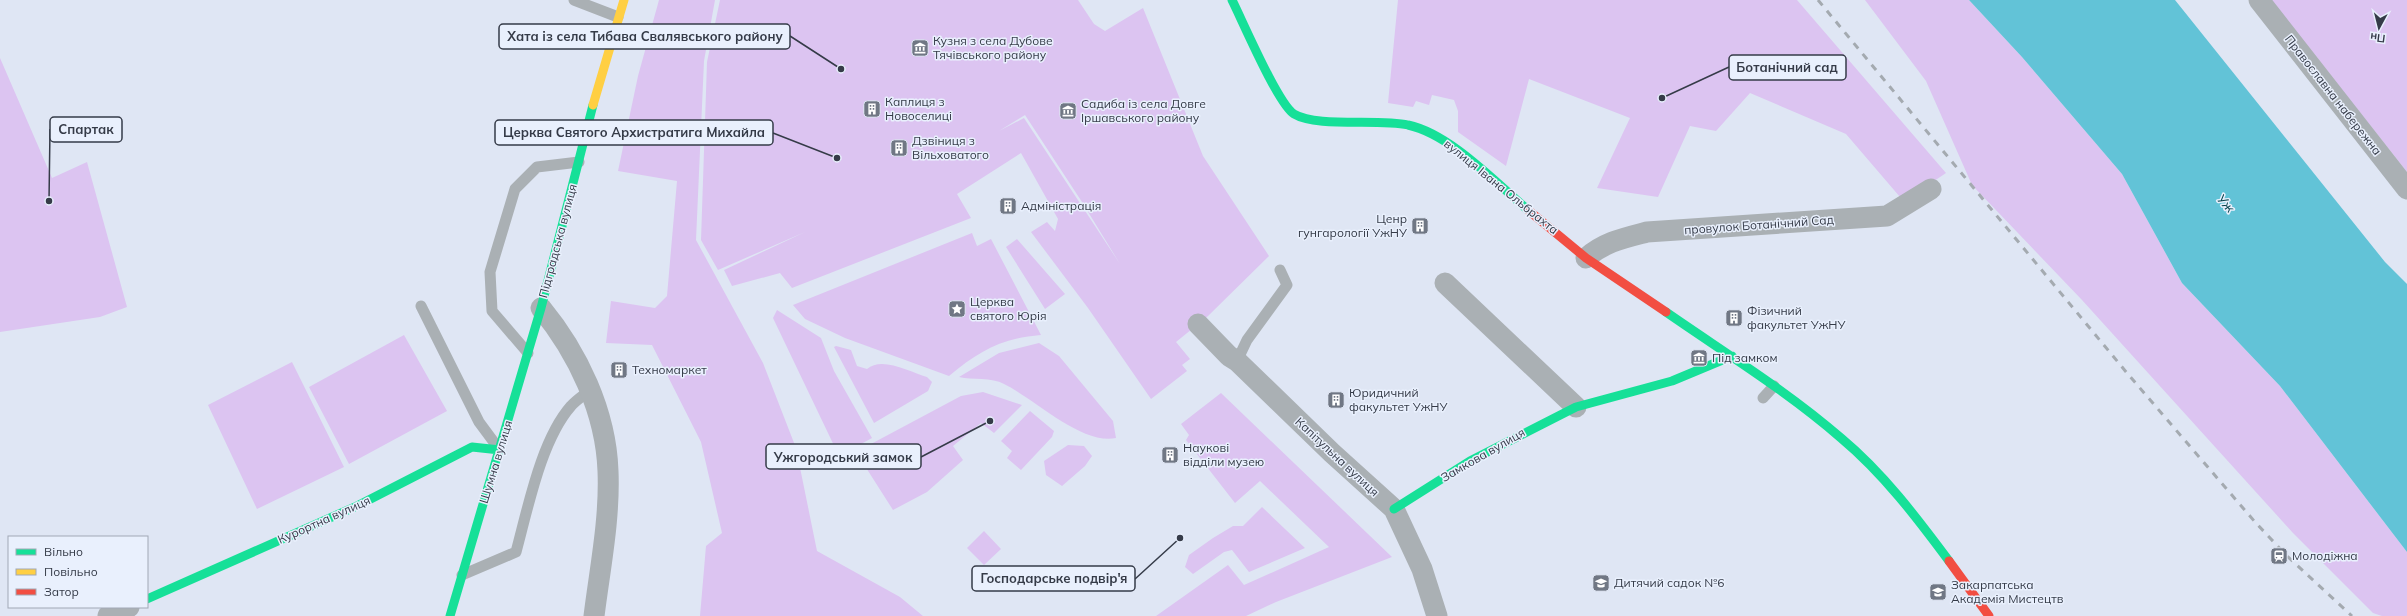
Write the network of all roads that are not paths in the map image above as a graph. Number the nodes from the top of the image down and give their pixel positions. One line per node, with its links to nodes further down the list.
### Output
1 (574, 0): 5 (lane)
2 (624, 0): 6 (street, Підградська вулиця)
3 (1232, 0): 10 (street, вулиця Івана Ольбрахта)
4 (2259, 0): 9 (street, Православна набережна)
5 (588, 3): 6 (lane)
6 (618, 17): 7 (street, Підградська вулиця)
7 (579, 162): 14 (street, Підградська вулиця); 16 (lane)
8 (1931, 189): 10 (street, провулок Ботанічний Сад)
9 (2407, 189)
10 (1586, 258): 17 (street, вулиця Івана Ольбрахта)
11 (1280, 270): 18 (lane)
12 (1446, 283): 22 (street)
13 (421, 306): 23 (lane)
14 (541, 308): 16 (street, Шумна вулиця); 20 (street, Підградська вулиця)
15 (1198, 324): 18 (street, Капітульна вулиця)
16 (528, 353): 23 (street, Шумна вулиця)
17 (1732, 356): 19 (street, вулиця Івана Ольбрахта); 22 (street, Замкова вулиця)
18 (1233, 358): 24 (street, Капітульна вулиця)
19 (1774, 386): 21 (lane); 32 (street, вулиця Івана Ольбрахта)
20 (590, 390): 25 (lane); 30 (street, Підградська вулиця)
21 (1764, 398)
22 (1576, 407): 24 (street, Замкова вулиця)
23 (500, 450): 25 (street, Шумна вулиця); 26 (street, Курортна вулиця)
24 (1394, 510): 31 (street, Капітульна вулиця)
25 (462, 575): 29 (street, Шумна вулиця)
26 (148, 599)
27 (126, 608): 28 (street)
28 (108, 616)
29 (450, 616)
30 (594, 616)
31 (1437, 616)
32 (1989, 616)

